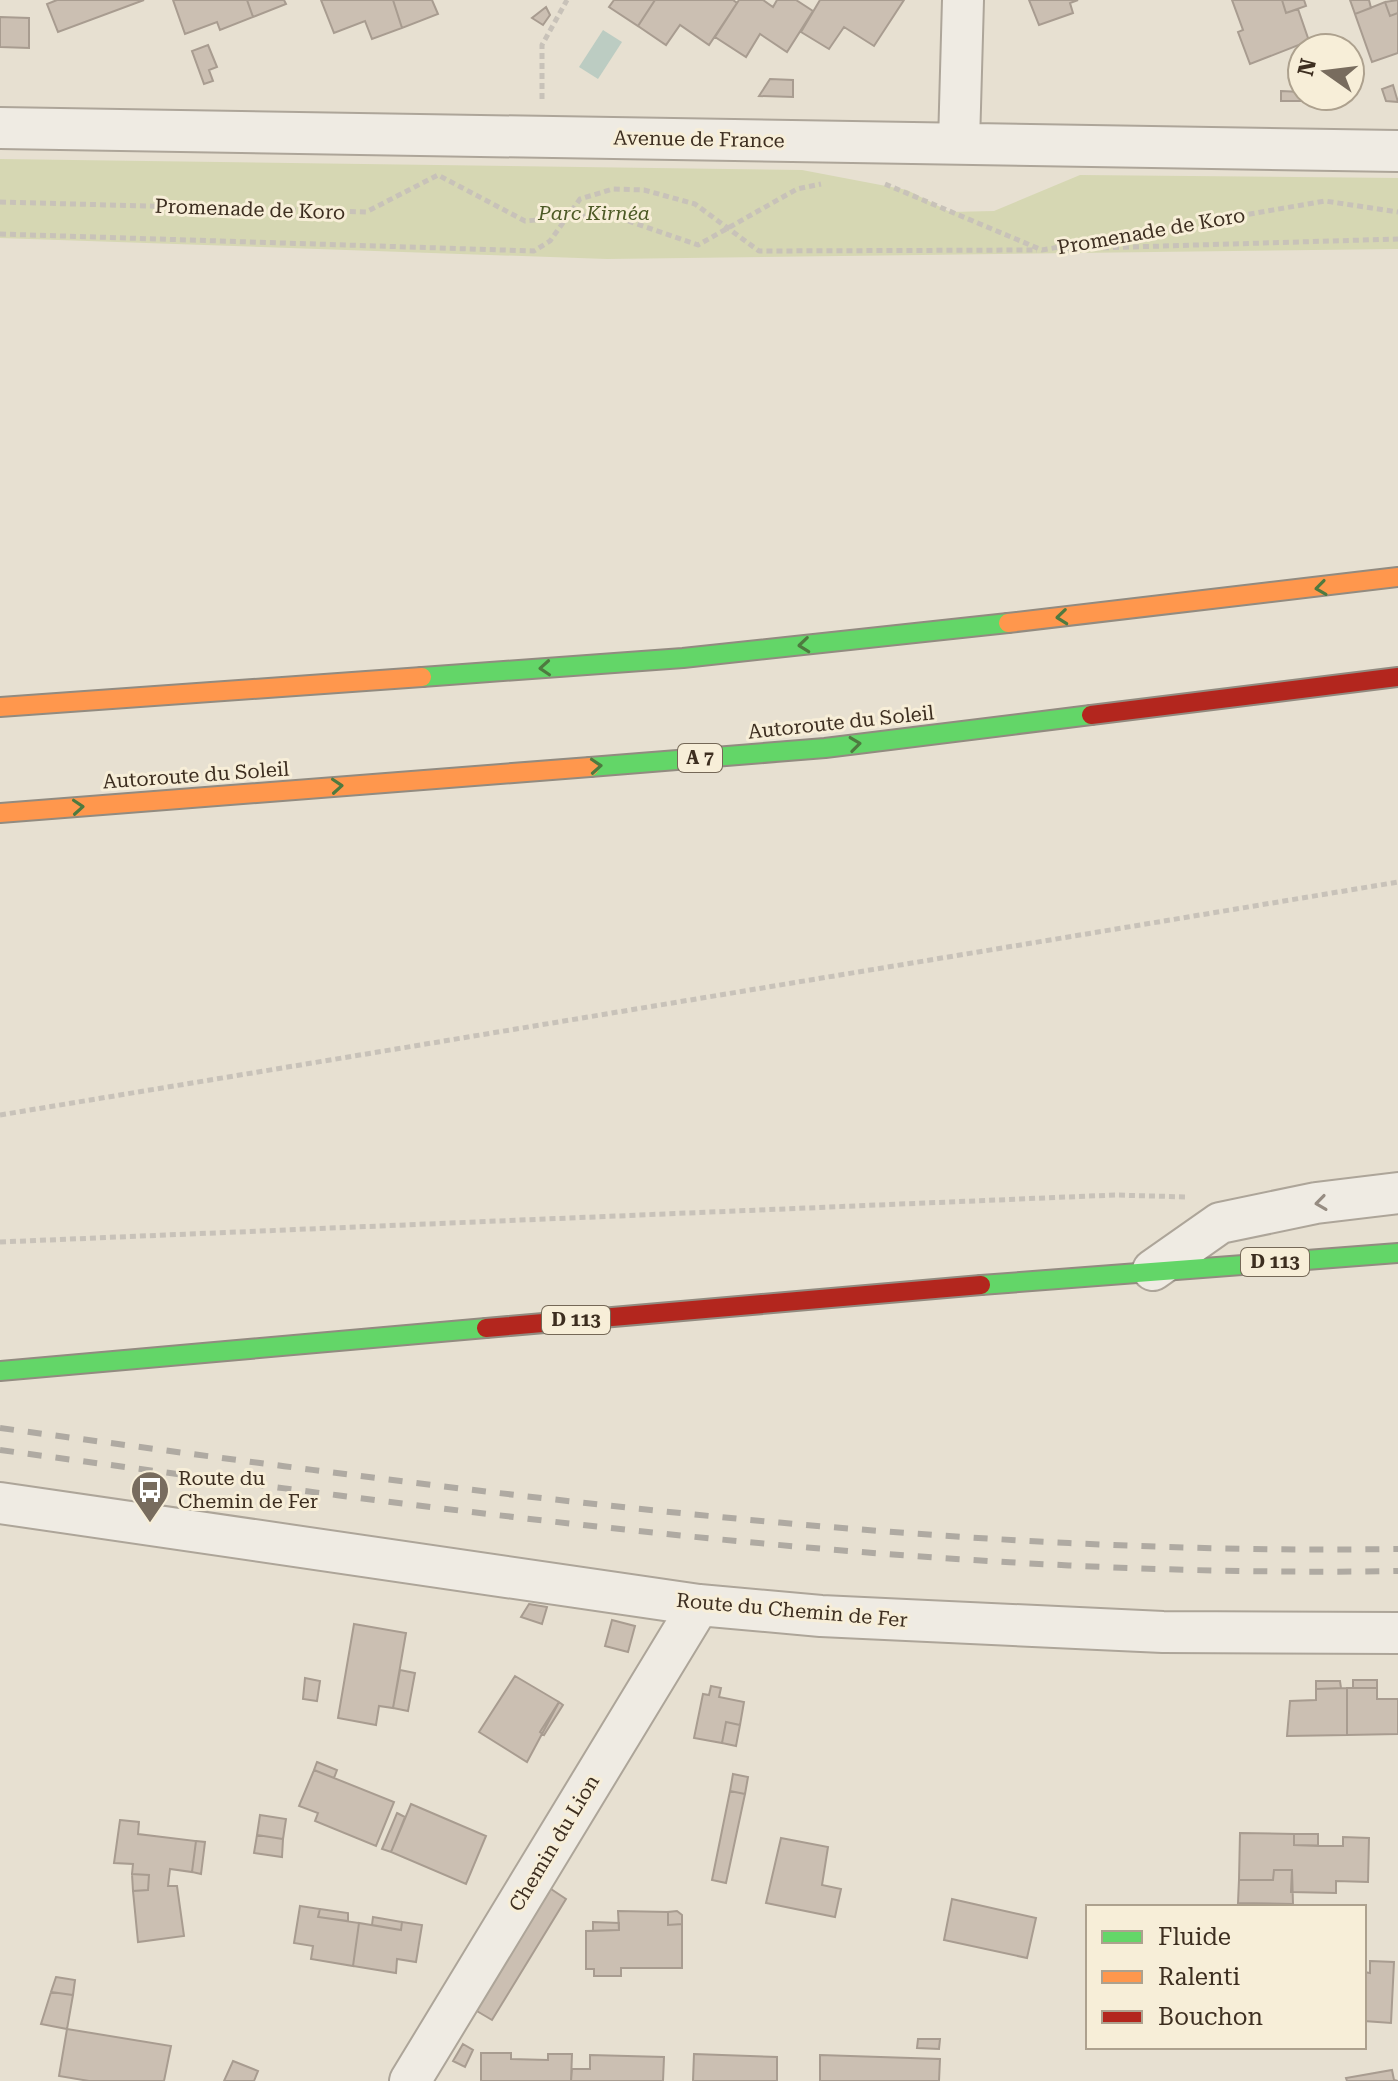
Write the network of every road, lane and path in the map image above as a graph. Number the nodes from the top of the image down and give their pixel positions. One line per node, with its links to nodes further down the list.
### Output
1 (567, 0): 4 (path)
2 (963, 0): 5 (street)
3 (0, 128): 4 (street, Avenue de France)
4 (543, 136): 5 (street, Avenue de France)
5 (959, 143): 6 (street, Avenue de France)
6 (1398, 151)
7 (878, 181): 15 (path, Promenade de Koro)
8 (828, 182): 12 (path, Promenade de Koro)
9 (0, 202): 11 (path, Promenade de Koro)
10 (1398, 212): 15 (path, Promenade de Koro)
11 (567, 217): 12 (path, Promenade de Koro); 12 (path); 13 (path)
12 (728, 228): 15 (path)
13 (0, 234)
14 (1398, 239): 15 (path)
15 (1042, 250)
16 (1398, 577): 18 (main road, one-way to 18)
17 (1398, 677): 19 (main road, Autoroute du Soleil / A 7, one-way to 17)
18 (0, 707)
19 (0, 813)
20 (1398, 882): 21 (path)
21 (0, 1115)
22 (1398, 1193): 23 (street, one-way to 23)
23 (1220, 1223): 24 (path); 26 (street)
24 (0, 1242)
25 (1398, 1253): 26 (main road, D 113)
26 (1153, 1270): 27 (main road, D 113)
27 (0, 1371)
28 (0, 1503): 29 (street, Route du Chemin de Fer)
29 (699, 1605): 30 (street, Route du Chemin de Fer); 31 (street, Chemin du Lion)
30 (1398, 1633)
31 (410, 2081)

